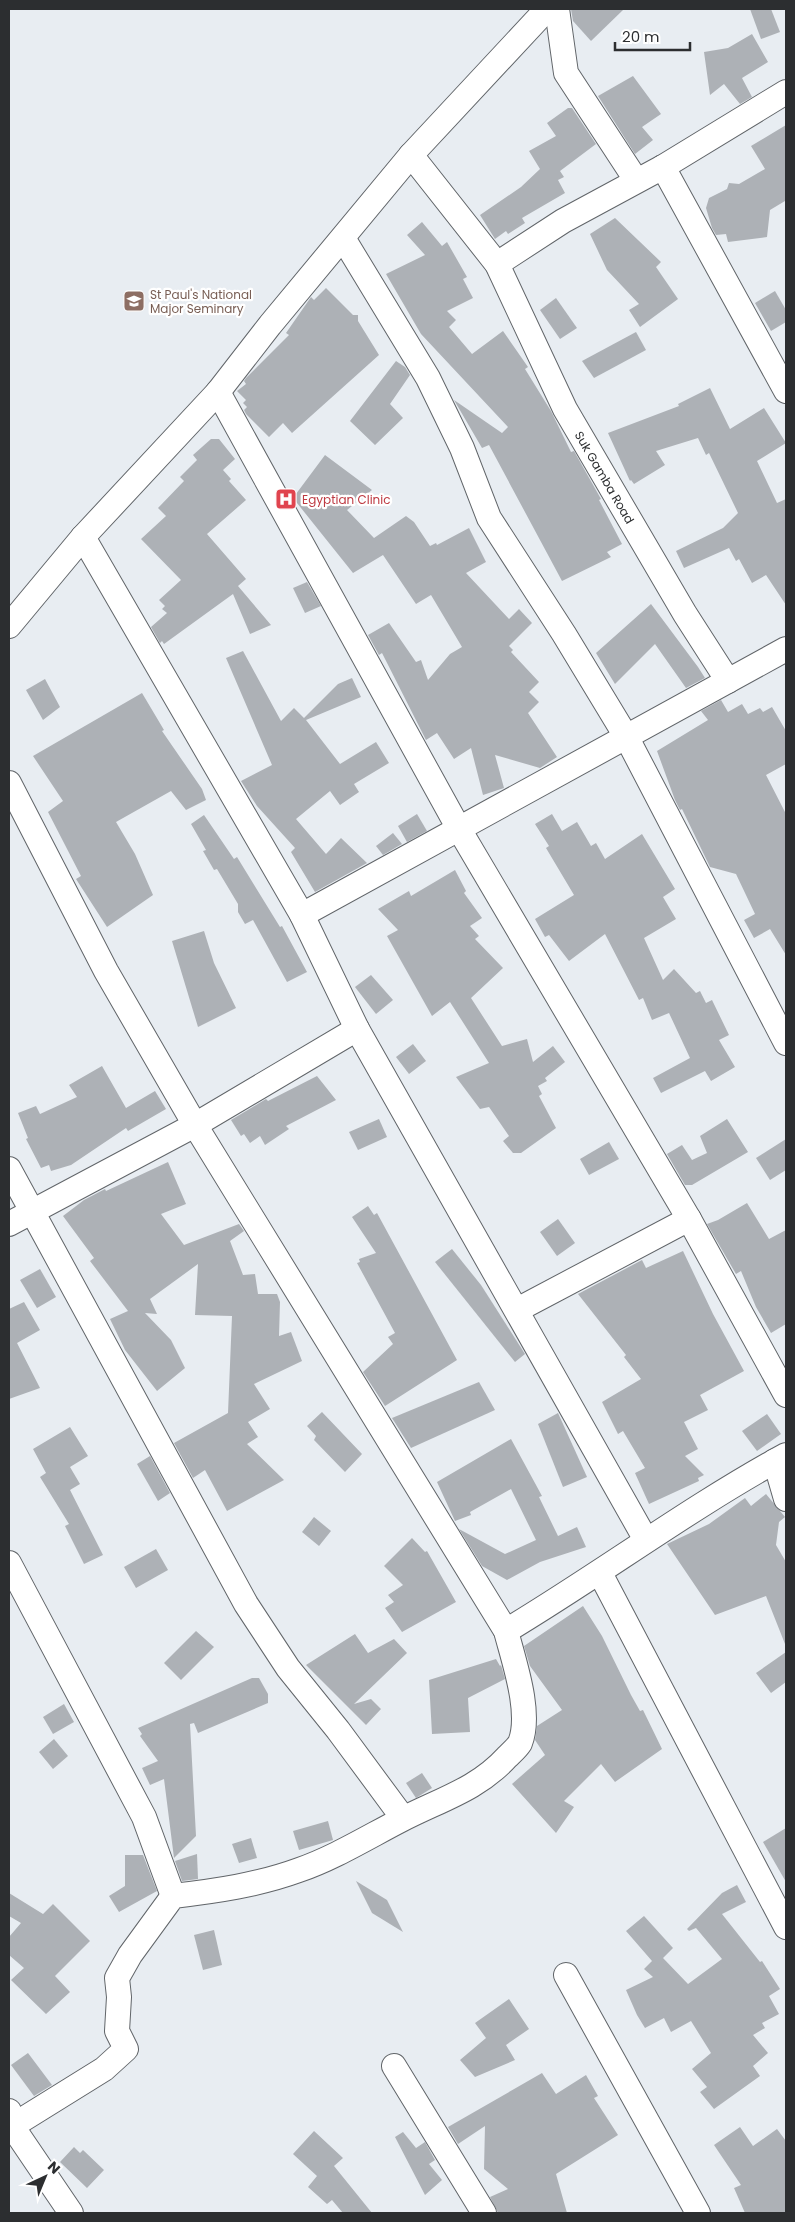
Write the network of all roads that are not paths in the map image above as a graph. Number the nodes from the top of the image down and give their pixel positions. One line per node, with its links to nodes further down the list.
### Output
1 (547, 9): 4 (street)
2 (557, 9): 6 (street)
3 (786, 92): 5 (street)
4 (411, 155): 7 (street); 8 (street, Suk Gamba Road)
5 (663, 167): 6 (street); 9 (street)
6 (636, 180): 8 (street)
7 (343, 238): 10 (street); 15 (street)
8 (496, 264): 14 (street, Suk Gamba Road)
9 (786, 391)
10 (218, 392): 11 (street); 17 (street)
11 (83, 538): 12 (street); 18 (street)
12 (9, 626)
13 (786, 651): 14 (street)
14 (728, 681): 15 (street)
15 (627, 738): 17 (street); 20 (street)
16 (9, 783): 21 (street)
17 (459, 829): 18 (street); 24 (street)
18 (302, 915): 19 (street)
19 (356, 1029): 21 (street); 26 (street)
20 (786, 1042)
21 (195, 1125): 23 (street); 33 (street)
22 (9, 1169): 23 (street)
23 (34, 1212): 25 (street); 34 (street)
24 (689, 1219): 26 (street); 27 (street)
25 (9, 1224)
26 (517, 1310): 30 (street)
27 (786, 1395)
28 (780, 1458): 29 (street); 30 (street)
29 (786, 1499)
30 (646, 1540): 32 (street)
31 (9, 1563): 35 (street)
32 (600, 1573): 33 (street); 36 (street)
33 (506, 1631): 34 (street)
34 (403, 1818): 35 (street)
35 (173, 1896): 39 (street)
36 (786, 1927)
37 (566, 1975): 42 (street)
38 (394, 2066): 41 (street)
39 (10, 2121): 40 (street)
40 (71, 2213)
41 (484, 2213)
42 (698, 2213)

